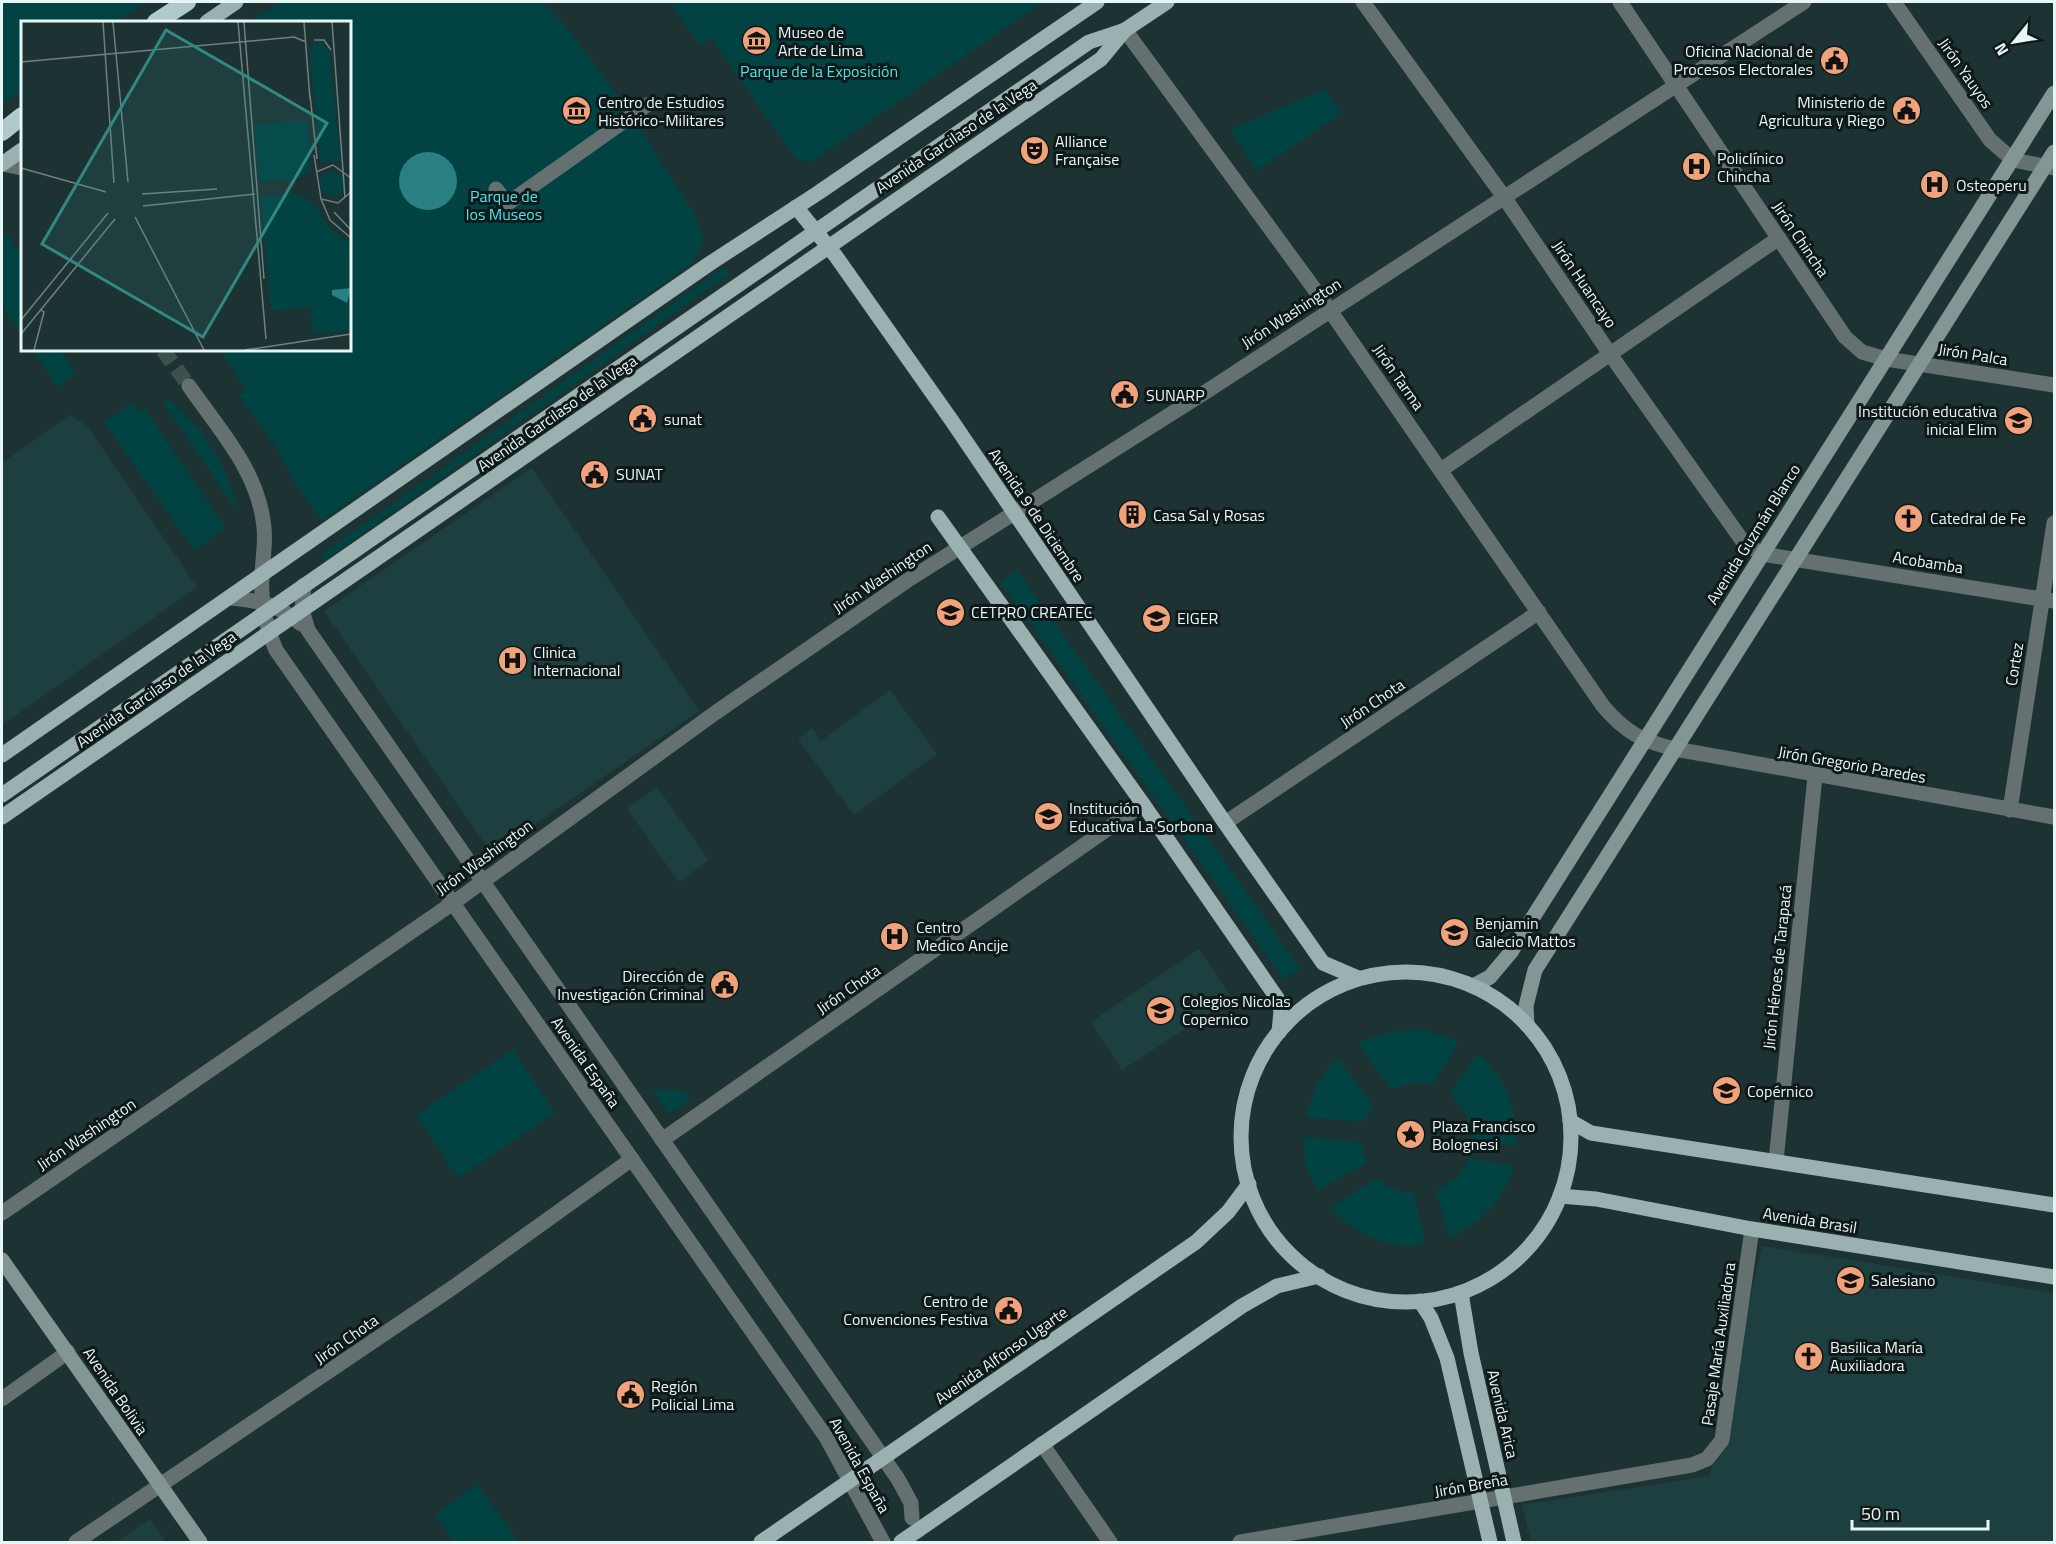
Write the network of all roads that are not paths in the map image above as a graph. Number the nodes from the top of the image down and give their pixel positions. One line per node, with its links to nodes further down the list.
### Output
1 (187, 2): 9 (highway)
2 (236, 2): 10 (main road)
3 (1097, 2): 25 (main road, Avenida Garcilaso de la Vega)
4 (1167, 2): 11 (main road, Avenida Garcilaso de la Vega)
5 (1363, 2): 24 (street, Jirón Huancayo)
6 (1620, 2): 12 (street, Jirón Chincha)
7 (1804, 2): 12 (street, Jirón Washington)
8 (1894, 2): 19 (street, Jirón Yauyos)
9 (158, 21)
10 (208, 21)
11 (1125, 30): 26 (main road, Avenida Garcilaso de la Vega); 28 (main road, Avenida Garcilaso de la Vega); 29 (street, Jirón Tarma)
12 (1675, 85): 24 (street, Jirón Washington); 27 (street, Jirón Chincha)
13 (2055, 93): 19 (main road, Avenida Guzmán Blanco)
14 (647, 105): 23 (street)
15 (21, 117): 16 (highway)
16 (2, 132)
17 (21, 151): 20 (main road)
18 (2055, 152): 21 (main road)
19 (2013, 160): 21 (street); 31 (main road, Avenida Guzmán Blanco)
20 (2, 164): 22 (street)
21 (2050, 167): 32 (main road)
22 (21, 168)
23 (496, 189)
24 (1504, 197): 29 (street, Jirón Washington); 30 (street, Jirón Huancayo)
25 (796, 207): 26 (main road, Avenida 9 de Diciembre); 42 (main road, Avenida Garcilaso de la Vega)
26 (816, 230): 28 (main road, Avenida 9 de Diciembre); 43 (main road, Avenida Garcilaso de la Vega)
27 (1779, 238): 30 (street); 31 (street, Jirón Chincha)
28 (827, 246): 36 (main road, Avenida 9 de Diciembre); 44 (main road, Avenida Garcilaso de la Vega)
29 (1329, 309): 35 (street, Jirón Tarma); 36 (street, Jirón Washington)
30 (1610, 354): 35 (street); 40 (street, Jirón Huancayo)
31 (1886, 359): 32 (street, Jirón Palca); 40 (main road, Avenida Guzmán Blanco)
32 (1919, 364): 34 (street, Jirón Palca); 41 (main road)
33 (189, 386): 42 (street, Avenida España)
34 (2055, 386)
35 (1441, 470): 48 (street, Jirón Tarma)
36 (1015, 514): 39 (street, Jirón Washington); 60 (main road, Avenida 9 de Diciembre)
37 (938, 517): 39 (main road)
38 (2055, 523): 46 (street, Cortez)
39 (960, 547): 56 (main road); 61 (street, Jirón Washington)
40 (1762, 554): 41 (street, Jirón Huancayo); 51 (main road, Avenida Guzmán Blanco)
41 (1796, 559): 46 (street, Acobamba); 52 (main road)
42 (262, 575): 45 (main road, Avenida Garcilaso de la Vega); 47 (street, Avenida España)
43 (310, 580): 44 (main road); 47 (main road, Avenida Garcilaso de la Vega); 49 (street)
44 (341, 583): 49 (main road, Avenida Garcilaso de la Vega)
45 (230, 598): 47 (street, Avenida España); 53 (main road, Avenida Garcilaso de la Vega)
46 (2049, 600): 57 (street, Cortez)
47 (266, 607): 49 (street, Avenida España); 50 (street, Avenida España); 55 (main road, Avenida Garcilaso de la Vega)
48 (1539, 612): 51 (street, Jirón Tarma); 60 (street, Jirón Chota)
49 (297, 613): 50 (main road, Avenida Garcilaso de la Vega); 61 (street, Avenida España)
50 (268, 633): 58 (main road, Avenida Garcilaso de la Vega); 62 (street, Avenida España)
51 (1644, 741): 52 (street, Jirón Gregorio Paredes); 64 (main road, Avenida Guzmán Blanco)
52 (1675, 750): 54 (street, Jirón Gregorio Paredes); 65 (main road)
53 (2, 755)
54 (1815, 776): 57 (street, Jirón Gregorio Paredes); 70 (street, Jirón Héroes de Tarapacá)
55 (2, 795)
56 (1143, 804): 66 (main road); 68 (street, Jirón Chota)
57 (2010, 810): 59 (street, Jirón Gregorio Paredes)
58 (2, 817)
59 (2055, 817)
60 (1225, 824): 63 (main road, Avenida 9 de Diciembre)
61 (479, 883): 62 (street, Jirón Washington); 68 (street, Avenida España)
62 (456, 900): 69 (street, Avenida España); 74 (street, Jirón Washington)
63 (1358, 978): 64 (main road); 66 (main road)
64 (1473, 986): 65 (main road)
65 (1527, 1025): 67 (main road)
66 (1279, 1032): 71 (main road)
67 (1570, 1121): 70 (main road); 72 (main road)
68 (662, 1140): 84 (street, Avenida España)
69 (632, 1159): 86 (street, Avenida España); 87 (street, Jirón Chota)
70 (1776, 1161): 73 (main road)
71 (1249, 1184): 77 (main road); 84 (main road, Avenida Alfonso Ugarte)
72 (1560, 1196): 75 (main road, Avenida Brasil); 79 (main road)
73 (2055, 1205)
74 (2, 1213)
75 (1752, 1229): 78 (main road, Avenida Brasil); 85 (street, Pasaje María Auxiliadora)
76 (2, 1260): 81 (main road, Avenida Bolivia)
77 (1319, 1276): 80 (main road); 83 (main road)
78 (2055, 1277)
79 (1461, 1293): 80 (main road); 88 (main road, Avenida Arica)
80 (1420, 1301): 89 (main road)
81 (68, 1352): 82 (street); 87 (main road, Avenida Bolivia)
82 (2, 1399)
83 (1042, 1444): 95 (main road); 96 (street)
84 (884, 1458): 86 (main road, Avenida Alfonso Ugarte); 90 (street, Avenida España)
85 (1707, 1460): 88 (street, Jirón Breña)
86 (849, 1481): 93 (main road, Avenida Alfonso Ugarte); 94 (street, Avenida España)
87 (158, 1485): 91 (street, Jirón Chota); 92 (main road, Avenida Bolivia)
88 (1504, 1498): 89 (street, Jirón Breña); 99 (main road, Avenida Arica)
89 (1481, 1502): 97 (street, Jirón Breña); 98 (main road)
90 (912, 1518)
91 (76, 1542)
92 (200, 1542)
93 (761, 1542)
94 (883, 1542)
95 (901, 1542)
96 (1110, 1542)
97 (1240, 1542)
98 (1490, 1542)
99 (1514, 1542)

